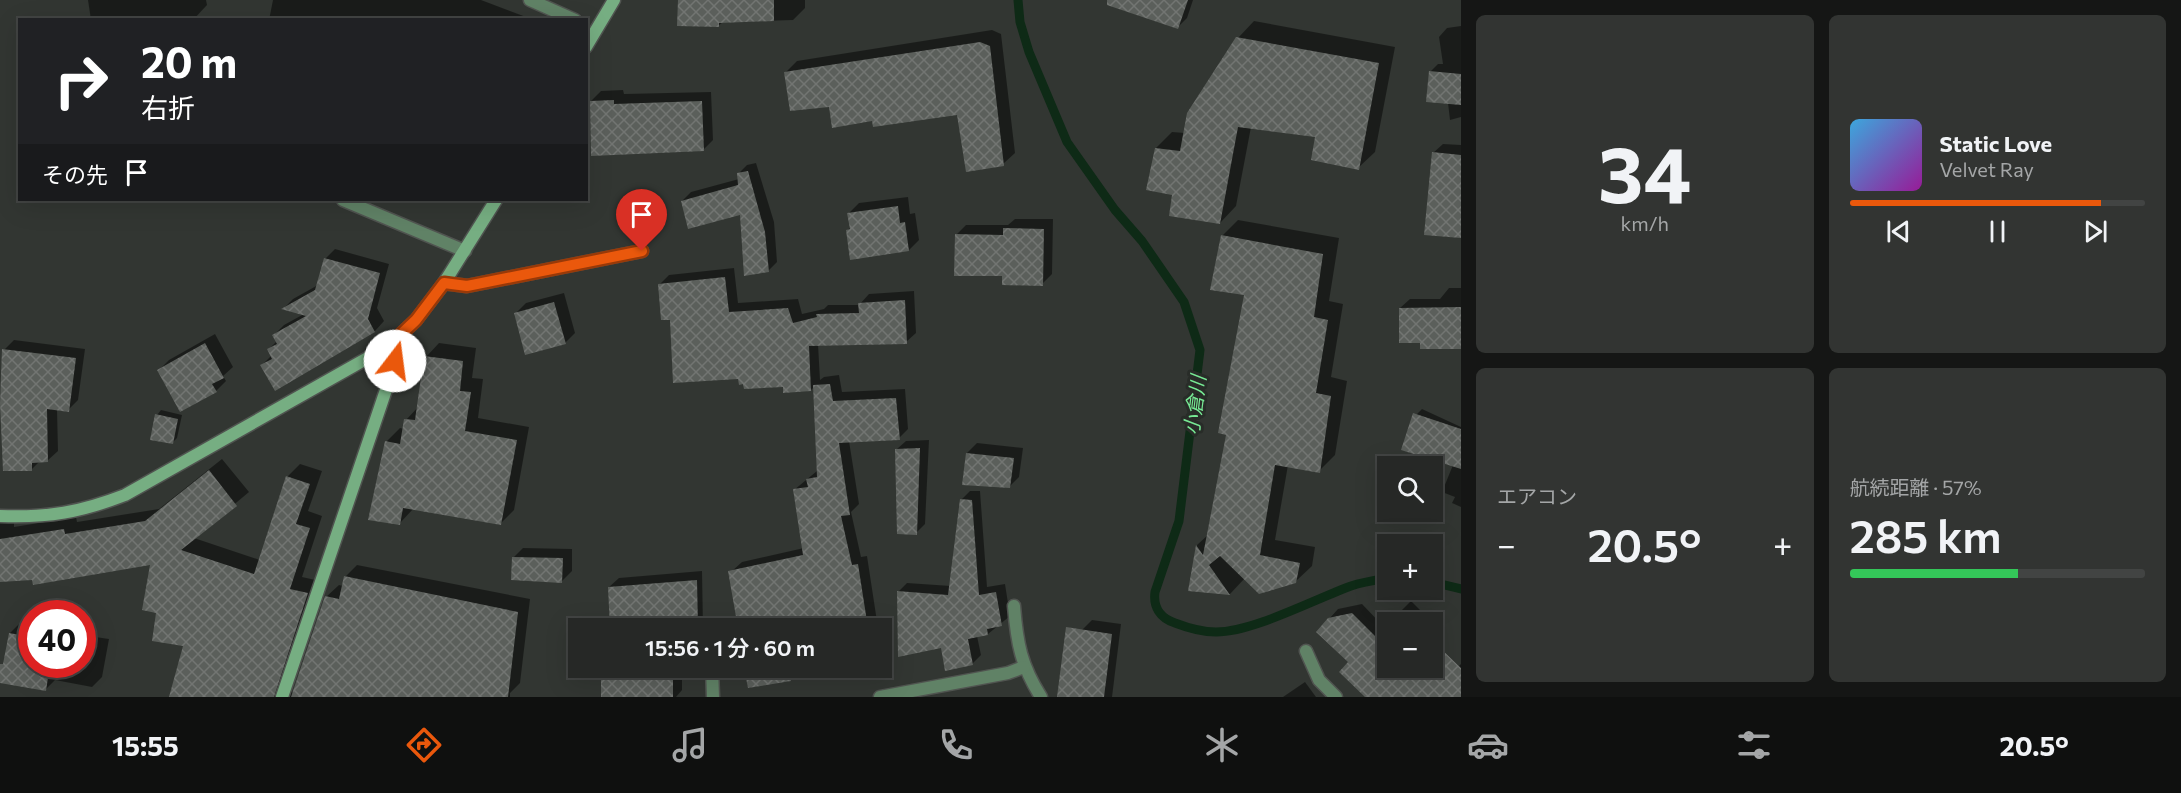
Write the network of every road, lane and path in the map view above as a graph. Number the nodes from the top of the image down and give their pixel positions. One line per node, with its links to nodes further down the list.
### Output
1 (530, 0): 3 (street)
2 (614, 0): 4 (street)
3 (570, 18)
4 (591, 29)
5 (345, 201): 7 (street)
6 (495, 201): 7 (street)
7 (465, 251): 9 (street)
8 (642, 251): 9 (street)
9 (444, 283): 10 (street)
10 (397, 338): 11 (street); 16 (street)
11 (0, 516)
12 (1014, 606): 14 (street)
13 (1306, 651): 20 (street)
14 (1024, 668): 18 (street); 19 (street)
15 (712, 678): 17 (street)
16 (282, 697)
17 (713, 697)
18 (880, 697)
19 (1041, 697)
20 (1336, 697)

